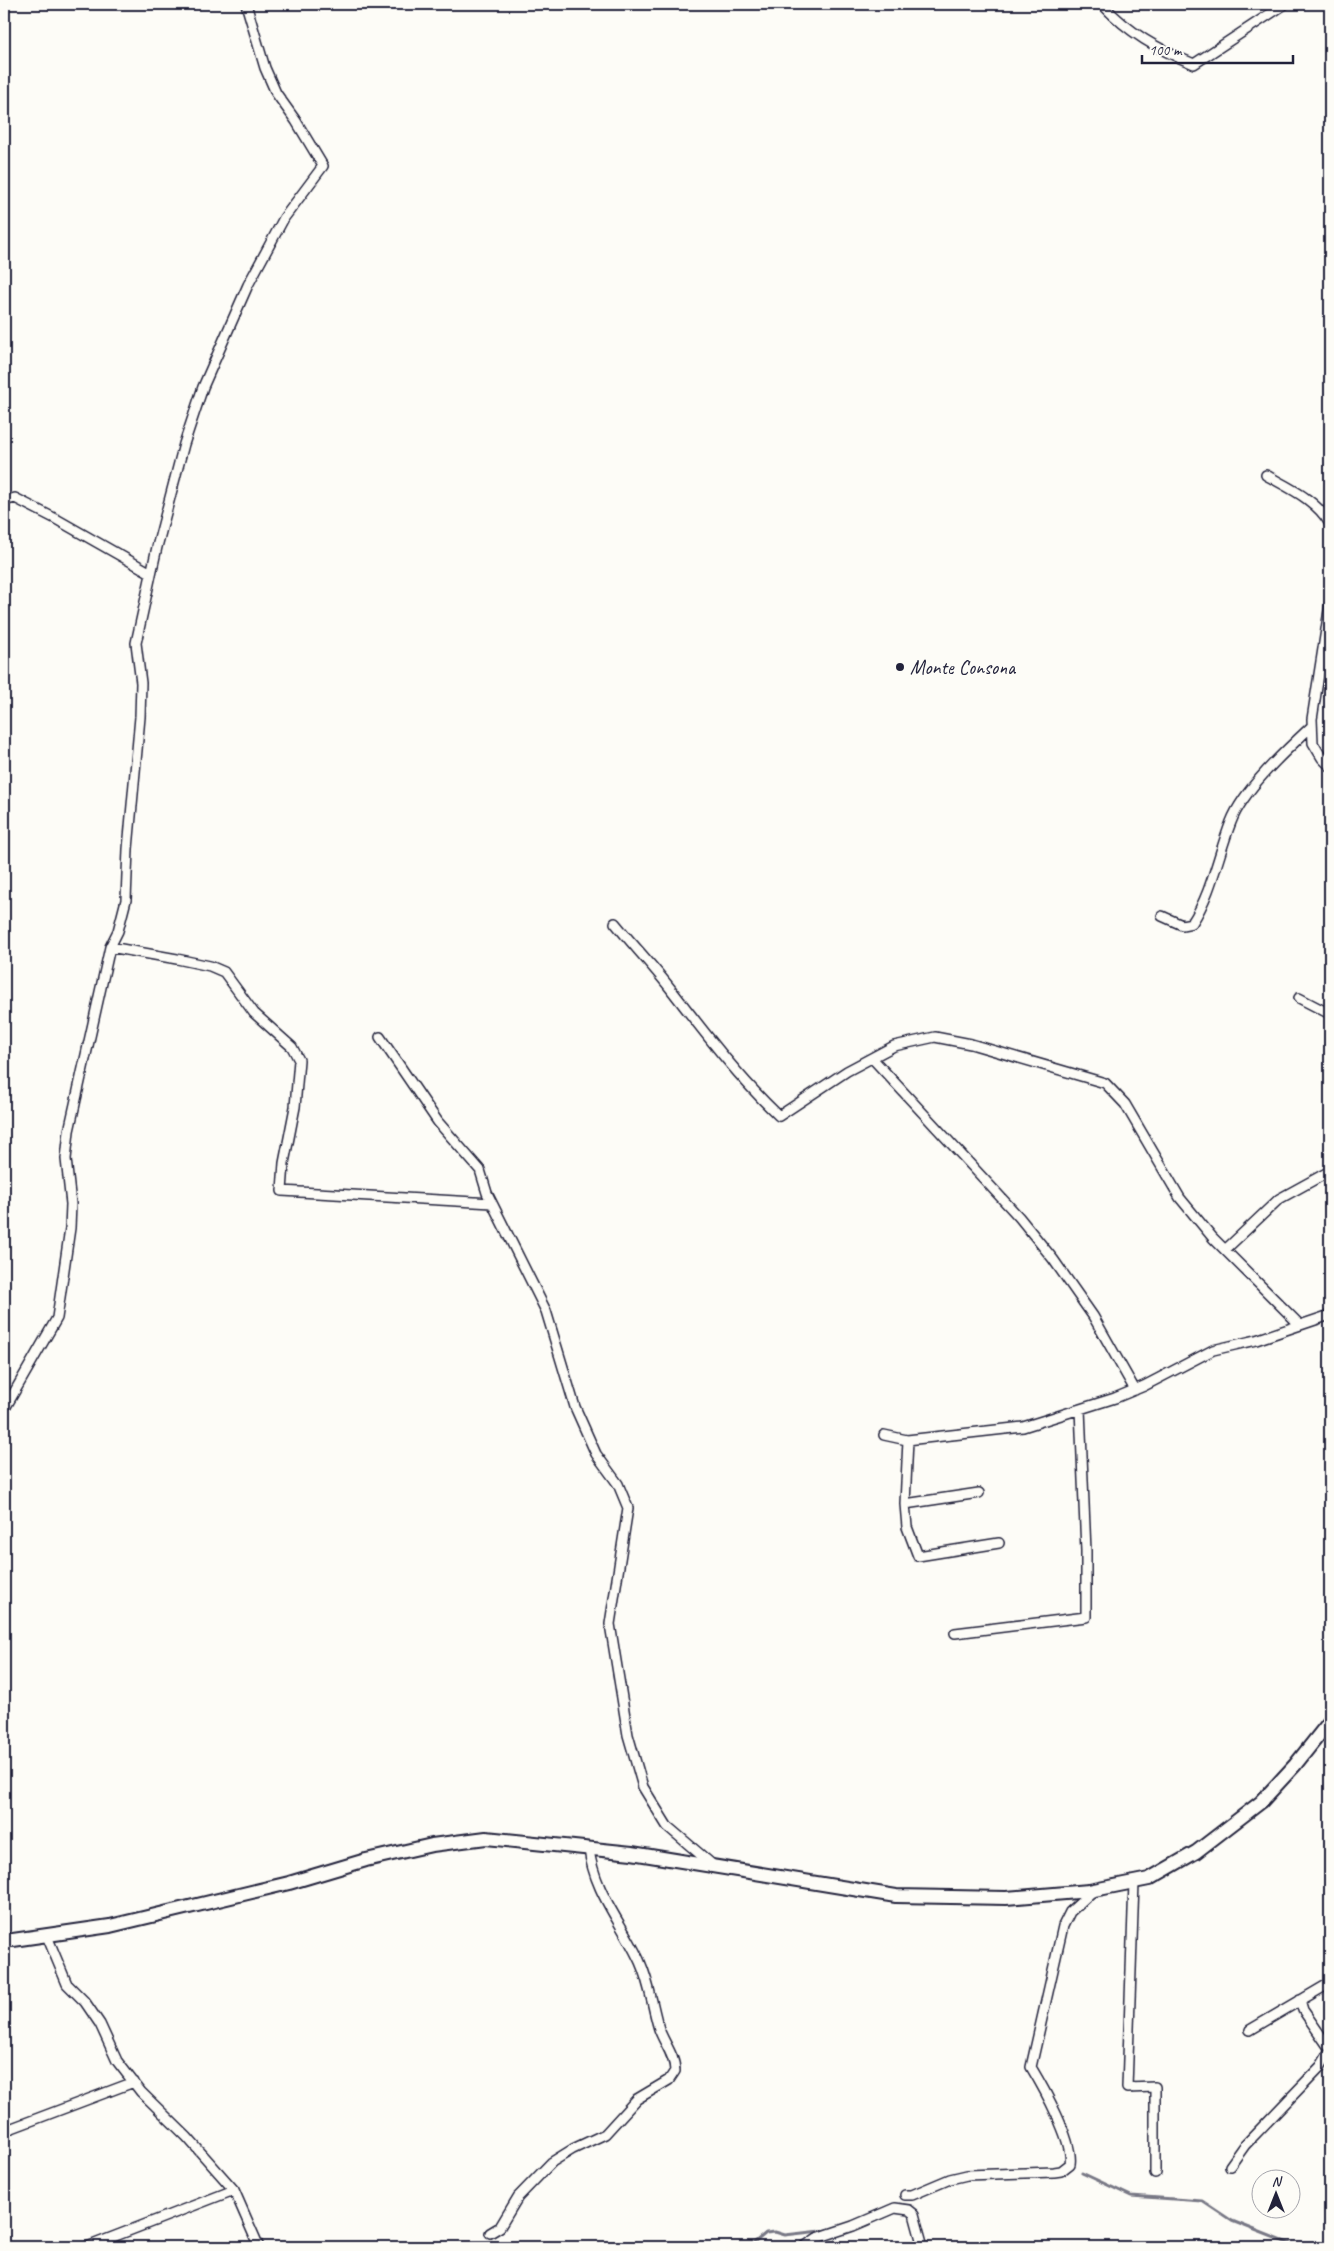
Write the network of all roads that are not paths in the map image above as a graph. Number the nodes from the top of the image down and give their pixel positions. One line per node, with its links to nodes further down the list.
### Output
1 (246, 4): 7 (street)
2 (1102, 4): 3 (street)
3 (1285, 4)
4 (1266, 475): 6 (street)
5 (4, 501): 7 (street)
6 (1330, 524)
7 (151, 573): 13 (street)
8 (1330, 604): 9 (street)
9 (1312, 726): 10 (street); 11 (street)
10 (1330, 766)
11 (1162, 916)
12 (615, 923): 17 (street)
13 (110, 947): 19 (street); 25 (street)
14 (1299, 998): 15 (street)
15 (1330, 1014)
16 (380, 1036): 19 (street)
17 (872, 1058): 20 (street); 23 (street)
18 (1330, 1171): 20 (street)
19 (492, 1202): 34 (street)
20 (1225, 1250): 22 (street)
21 (1330, 1316): 22 (street)
22 (1300, 1325): 23 (street)
23 (1135, 1390): 24 (street)
24 (1080, 1409): 27 (street); 31 (street)
25 (4, 1410)
26 (884, 1435): 27 (street)
27 (908, 1440): 29 (street)
28 (979, 1493): 29 (street)
29 (905, 1504): 30 (street)
30 (999, 1543)
31 (955, 1633)
32 (1330, 1721): 35 (main road)
33 (589, 1848): 34 (main road); 37 (main road); 49 (street)
34 (715, 1867): 36 (main road)
35 (1134, 1882): 36 (main road); 46 (street)
36 (1094, 1890): 48 (street)
37 (47, 1936): 38 (main road); 43 (street)
38 (4, 1940)
39 (1330, 1983): 40 (street)
40 (1300, 2000): 41 (street); 42 (street)
41 (1250, 2030)
42 (1330, 2050): 45 (street)
43 (134, 2082): 44 (street); 47 (street)
44 (4, 2131)
45 (1230, 2166)
46 (1155, 2173)
47 (234, 2190): 50 (street); 51 (street)
48 (905, 2195)
49 (490, 2233)
50 (88, 2247)
51 (259, 2247)
52 (804, 2247): 53 (street)
53 (923, 2247)

